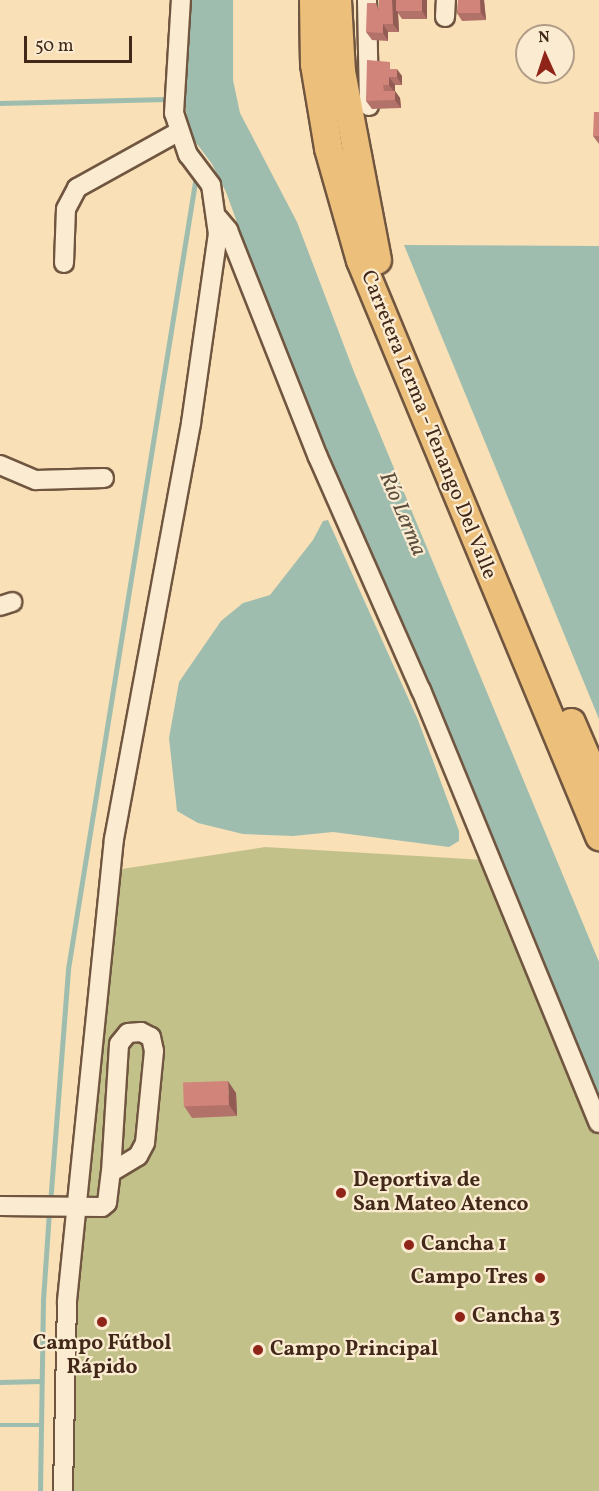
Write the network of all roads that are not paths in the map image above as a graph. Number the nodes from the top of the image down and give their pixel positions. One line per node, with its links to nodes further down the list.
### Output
1 (181, 0): 6 (street)
2 (313, 0): 12 (highway, Carretera Lerma - Tenango Del Valle)
3 (337, 0): 11 (highway)
4 (367, 0): 5 (street)
5 (369, 106)
6 (178, 132): 7 (street); 8 (street)
7 (218, 218): 13 (street); 16 (street)
8 (64, 263)
9 (0, 465): 10 (street)
10 (104, 478)
11 (599, 787)
12 (599, 836)
13 (599, 1123)
14 (111, 1172): 14 (street); 16 (street)
15 (0, 1206): 16 (street)
16 (68, 1207): 17 (street)
17 (63, 1491)

